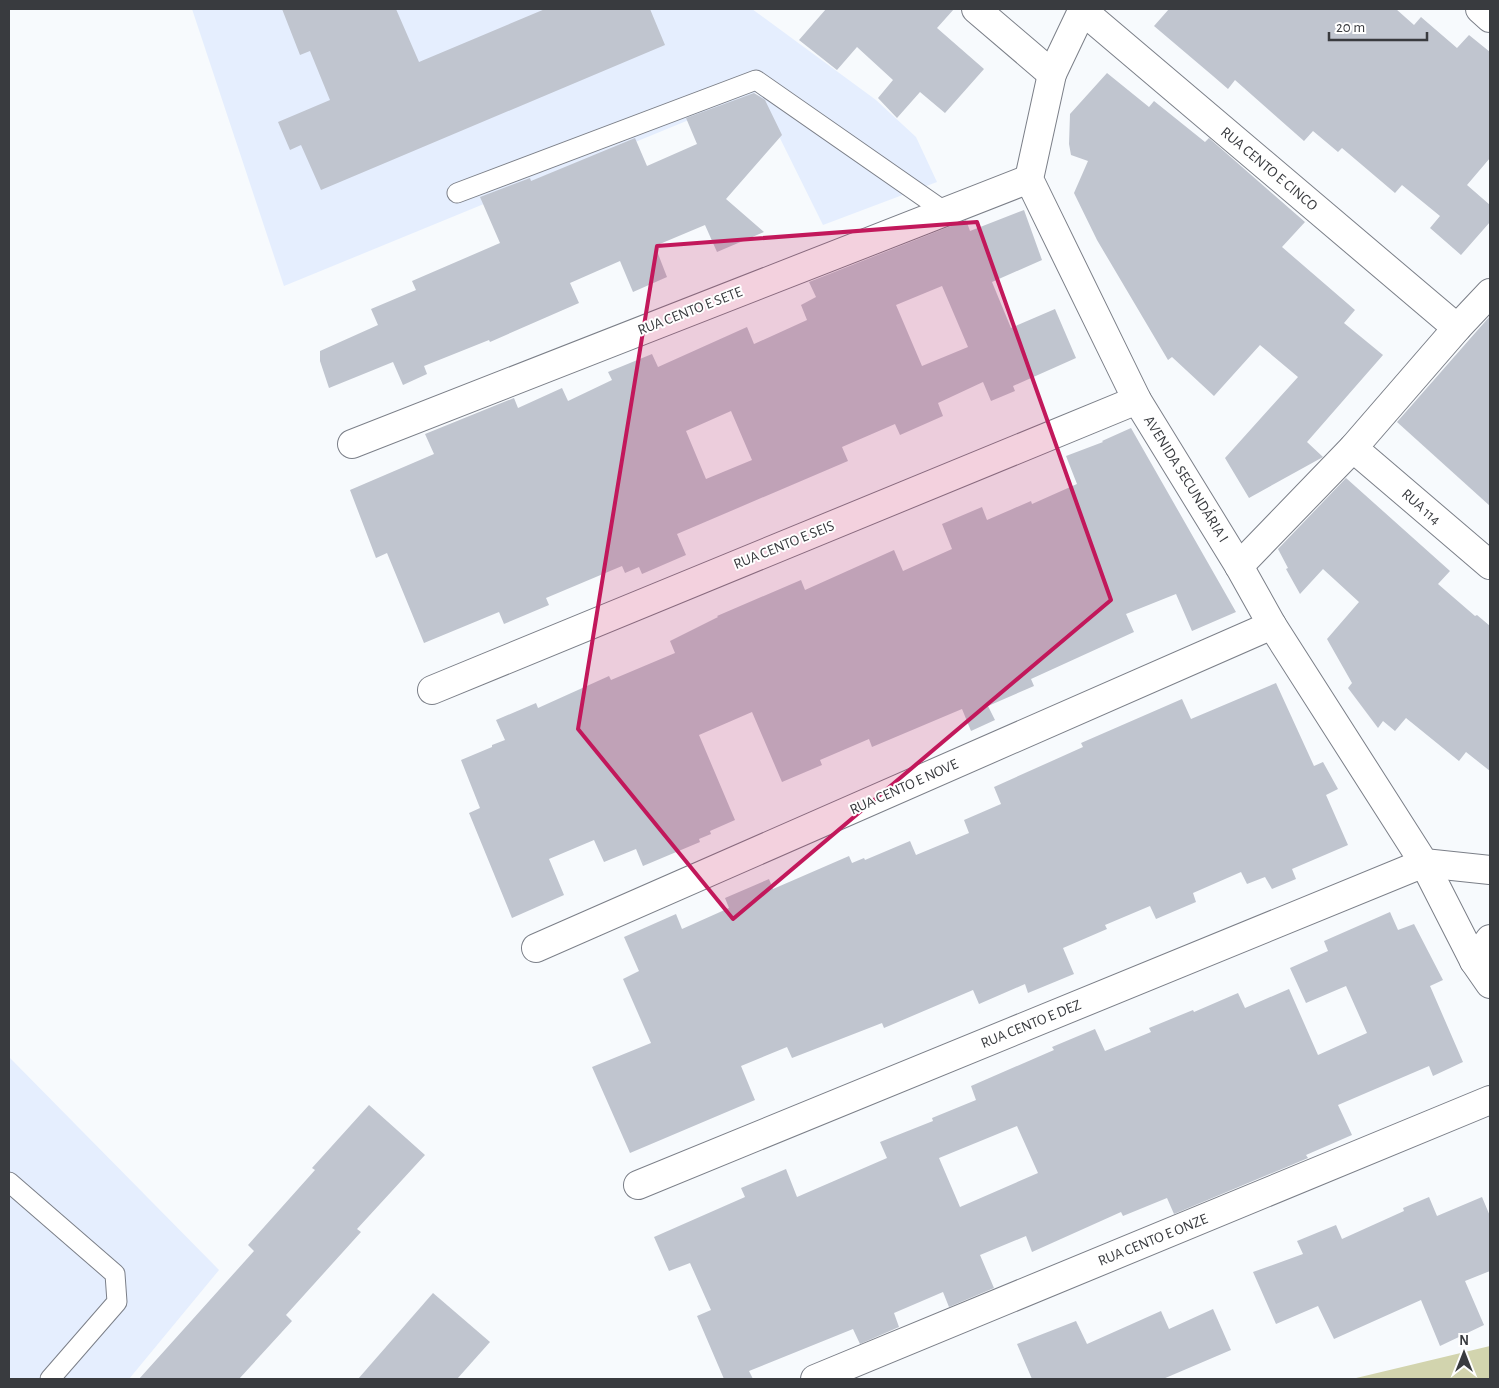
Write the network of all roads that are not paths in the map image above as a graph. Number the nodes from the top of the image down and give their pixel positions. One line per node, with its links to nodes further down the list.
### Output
1 (976, 9): 5 (street)
2 (1082, 9): 5 (street); 10 (street, RUA CENTO E CINCO)
3 (1480, 9): 4 (street)
4 (1490, 18)
5 (1052, 74): 6 (street)
6 (1029, 179): 8 (street, RUA CENTO E SETE); 11 (street, AVENIDA SECUNDÁRIA I)
7 (457, 193): 8 (lane)
8 (944, 212): 12 (street, RUA CENTO E SETE)
9 (1490, 293): 10 (street)
10 (1457, 328): 13 (street)
11 (1137, 400): 14 (street, AVENIDA SECUNDÁRIA I); 17 (street, RUA CENTO E SEIS)
12 (352, 444)
13 (1352, 448): 14 (street); 15 (street, RUA 114)
14 (1239, 566): 16 (street, AVENIDA SECUNDÁRIA I)
15 (1490, 566)
16 (1272, 625): 18 (street, AVENIDA SECUNDÁRIA I); 21 (street, RUA CENTO E NOVE)
17 (432, 690)
18 (1424, 863): 19 (street); 22 (street, AVENIDA SECUNDÁRIA I); 26 (street, RUA CENTO E DEZ)
19 (1490, 870)
20 (1490, 939): 22 (street)
21 (536, 948)
22 (1474, 960): 23 (street, AVENIDA SECUNDÁRIA I)
23 (1490, 984)
24 (1490, 1100): 28 (street, RUA CENTO E ONZE)
25 (9, 1182): 27 (lane)
26 (638, 1185)
27 (50, 1379)
28 (815, 1379)

